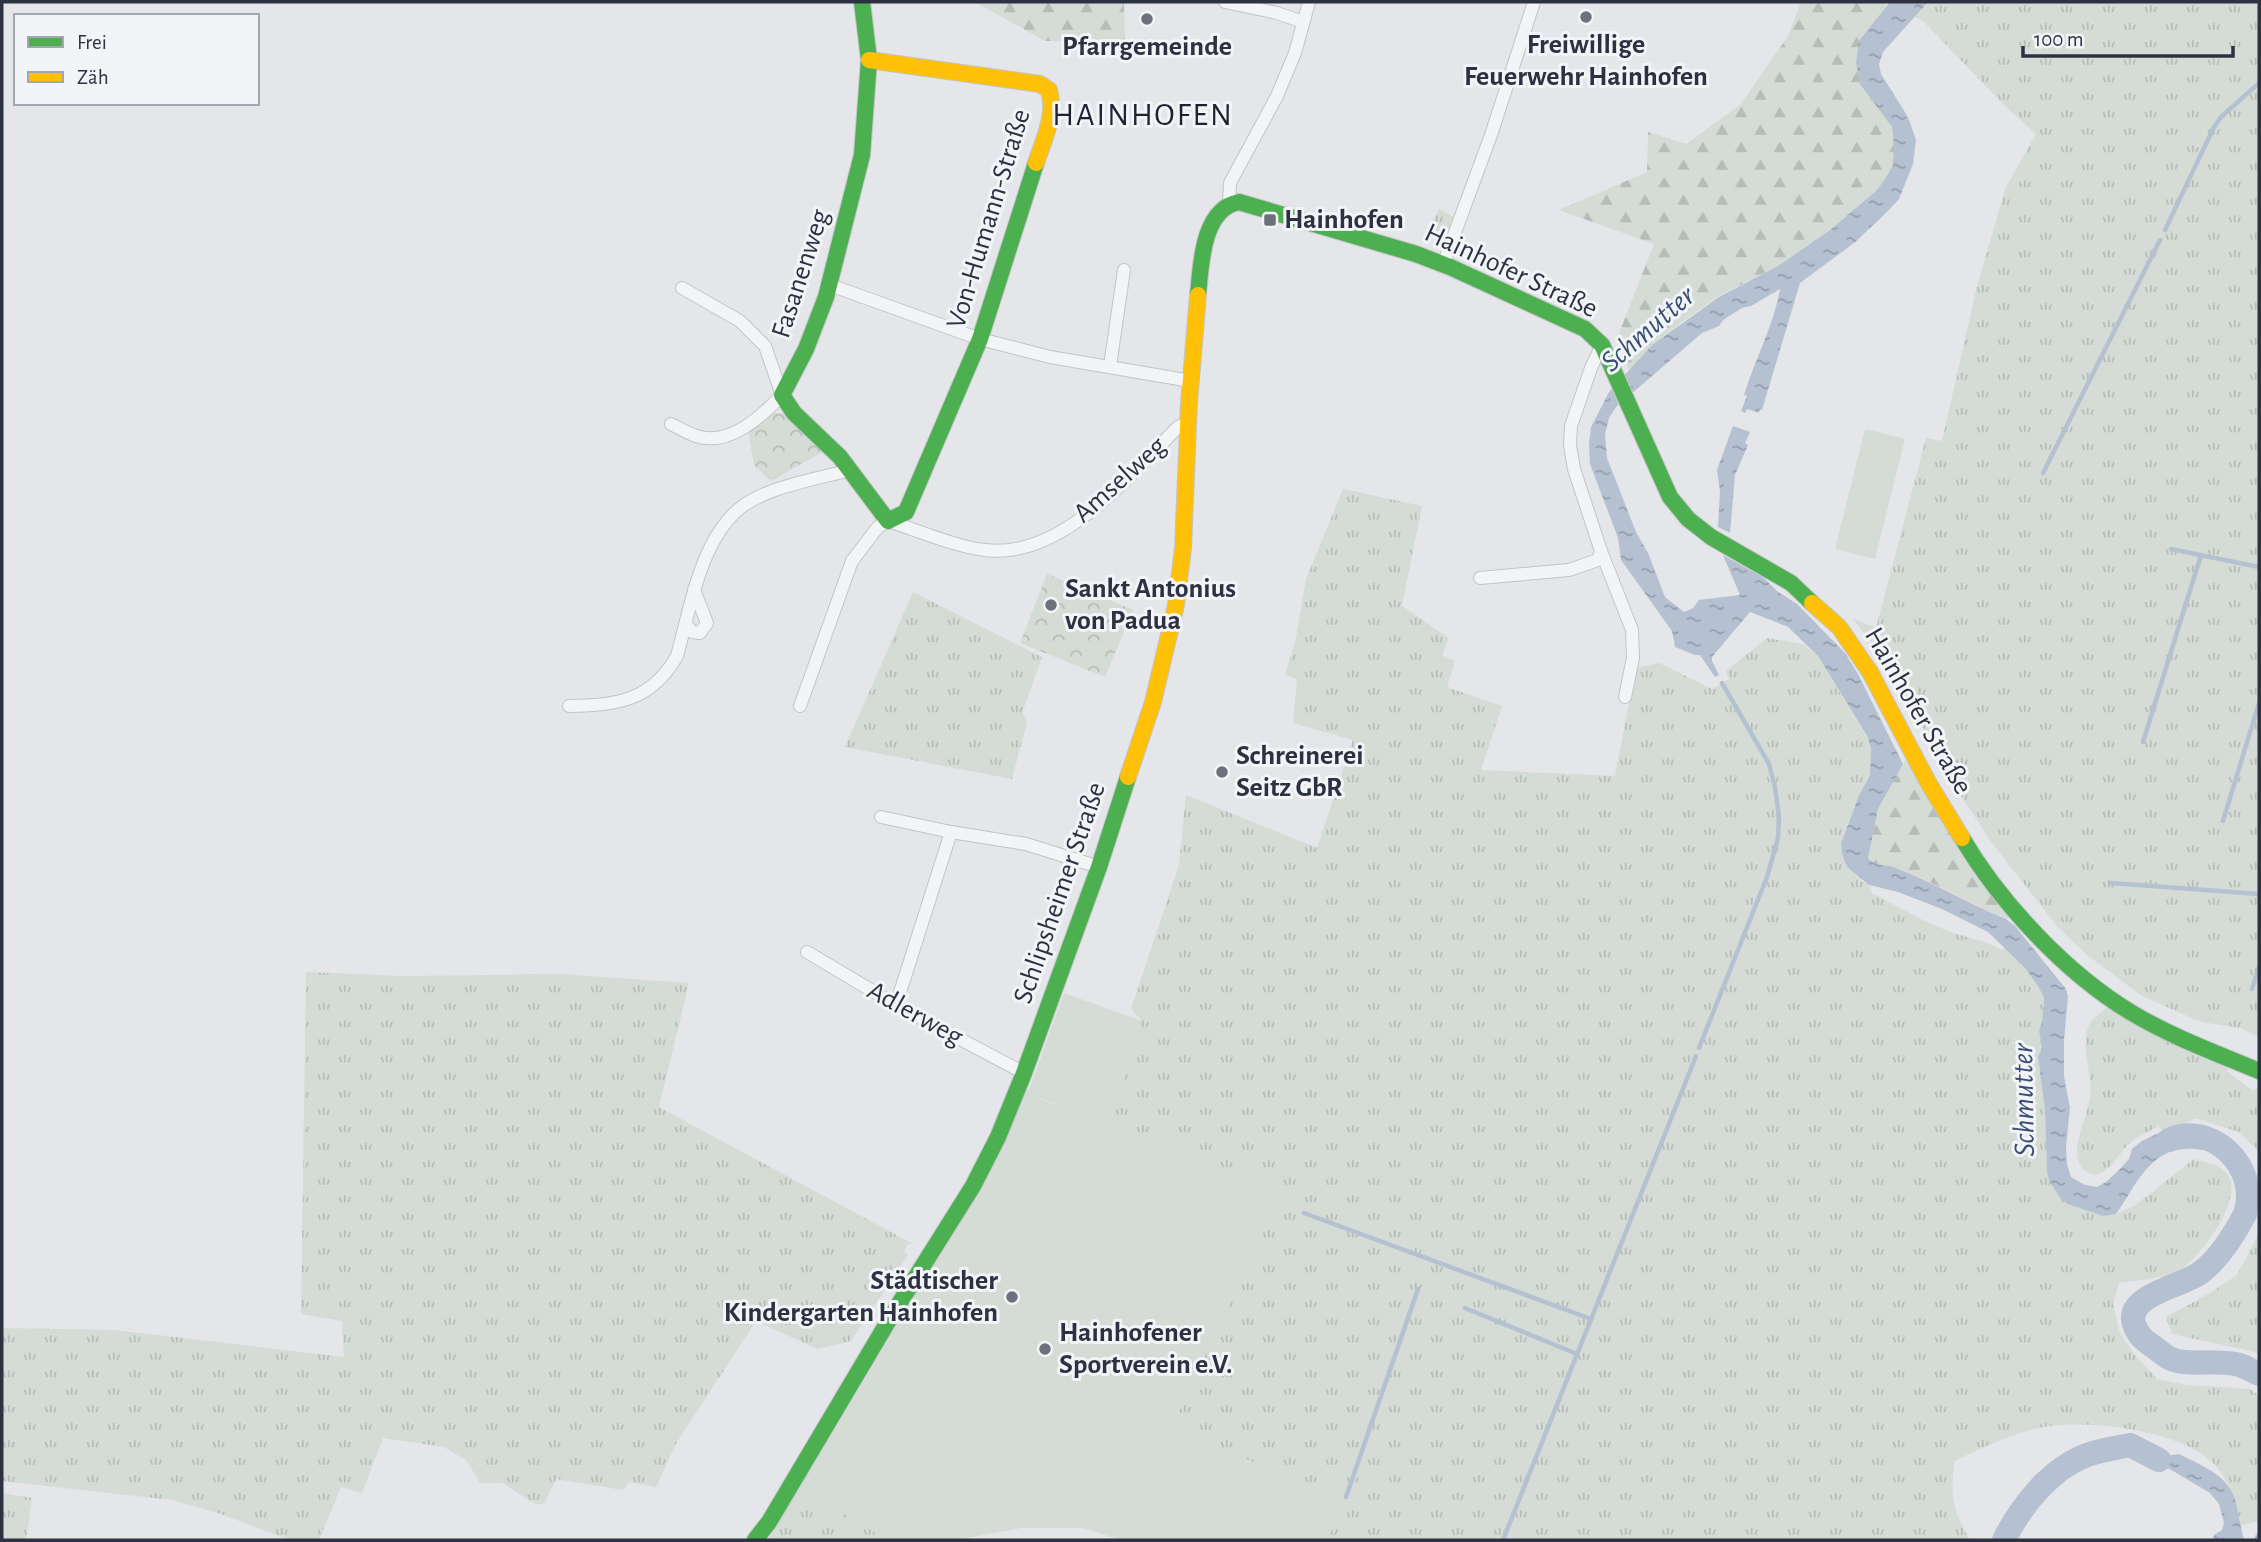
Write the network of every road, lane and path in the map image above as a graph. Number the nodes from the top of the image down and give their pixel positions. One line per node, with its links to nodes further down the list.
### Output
1 (862, 2): 6 (street, Fasanenweg)
2 (1225, 2): 5 (street)
3 (1309, 2): 5 (street)
4 (1534, 2): 8 (street)
5 (1303, 22): 7 (street)
6 (869, 60): 10 (street, Fasanenweg); 12 (street, Von-Humann-Straße)
7 (1229, 204): 8 (street, Hainhofer Straße); 15 (street, Schlipsheimer Straße)
8 (1443, 265): 13 (street, Hainhofer Straße)
9 (1124, 270): 14 (street)
10 (830, 285): 12 (street); 16 (street, Fasanenweg)
11 (682, 288): 16 (street)
12 (981, 339): 14 (street); 20 (street, Von-Humann-Straße)
13 (1605, 352): 21 (street); 33 (street, Hainhofer Straße)
14 (1110, 366): 15 (street)
15 (1191, 381): 17 (street, Schlipsheimer Straße)
16 (782, 395): 18 (street); 19 (street)
17 (1188, 423): 20 (street, Amselweg); 30 (street, Schlipsheimer Straße)
18 (671, 424)
19 (850, 470): 20 (street); 23 (street)
20 (888, 521): 27 (street)
21 (1601, 551): 22 (street); 25 (street)
22 (1480, 578)
23 (694, 590): 24 (street); 24 (street)
24 (686, 624): 26 (street)
25 (1625, 697)
26 (569, 706)
27 (800, 706)
28 (881, 817): 29 (street)
29 (951, 832): 30 (street); 32 (street)
30 (1099, 867): 34 (street, Schlipsheimer Straße)
31 (807, 952): 32 (street, Adlerweg)
32 (896, 1005): 34 (street, Adlerweg)
33 (2259, 1071)
34 (1024, 1073): 35 (street, Schlipsheimer Straße)
35 (755, 1540)

